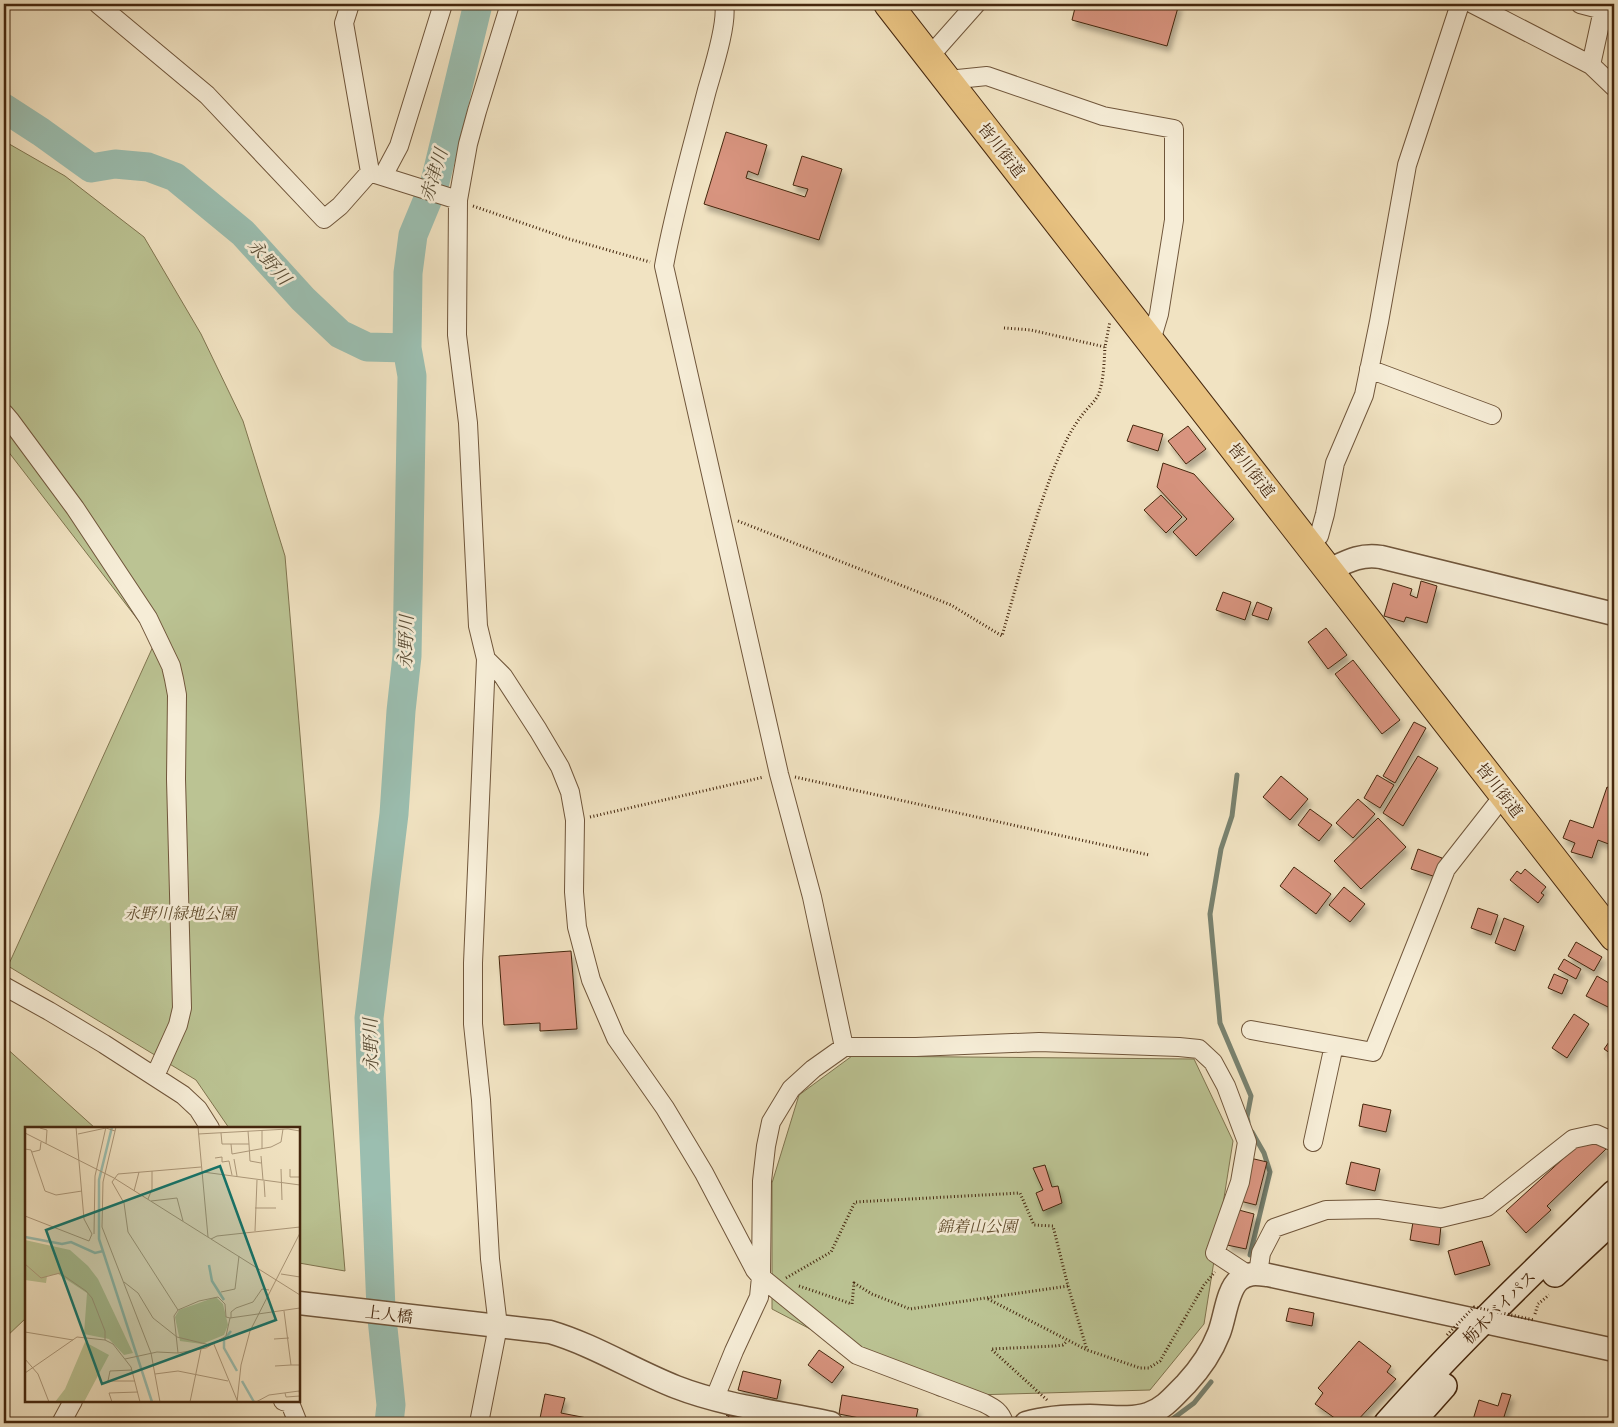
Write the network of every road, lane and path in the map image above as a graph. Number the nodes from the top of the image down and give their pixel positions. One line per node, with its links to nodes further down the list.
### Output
1 (98, 4): 15 (street)
2 (350, 4): 15 (street)
3 (443, 4): 15 (street)
4 (510, 4): 16 (street)
5 (724, 4): 17 (street)
6 (888, 4): 11 (main road, 皆川街道)
7 (976, 4): 11 (street)
8 (1460, 4): 22 (street)
9 (1473, 4): 12 (street)
10 (1580, 4): 12 (street)
11 (929, 57): 13 (main road, 皆川街道)
12 (1591, 65): 14 (street)
13 (948, 80): 18 (main road, 皆川街道); 20 (street)
14 (1614, 87)
15 (376, 174): 16 (street)
16 (455, 198): 17 (path); 29 (street)
17 (664, 266): 25 (street)
18 (1122, 303): 20 (main road, 皆川街道); 21 (path)
19 (1004, 328): 21 (path)
20 (1151, 340): 26 (main road, 皆川街道)
21 (1105, 347): 25 (path)
22 (1370, 369): 24 (street); 26 (street)
23 (4, 413): 39 (street)
24 (1492, 415)
25 (721, 515): 30 (street)
26 (1308, 543): 27 (main road, 皆川街道)
27 (1329, 570): 28 (street); 31 (main road, 皆川街道)
28 (1614, 614)
29 (486, 659): 32 (street); 53 (street)
30 (779, 774): 32 (path); 33 (path); 38 (street)
31 (1504, 794): 34 (main road, 皆川街道); 37 (street)
32 (575, 820): 47 (street)
33 (1149, 855)
34 (1614, 937)
35 (4, 986): 39 (street)
36 (1251, 1030): 37 (street)
37 (1334, 1045): 41 (street)
38 (844, 1047): 45 (street); 47 (street)
39 (155, 1076): 40 (street)
40 (209, 1127)
41 (1313, 1142)
42 (1614, 1142): 46 (street)
43 (1614, 1193): 52 (main road, 栃木バイパス)
44 (1614, 1219): 52 (main road, 栃木バイパス)
45 (1225, 1260): 46 (street); 58 (path)
46 (1253, 1274): 52 (street); 64 (street)
47 (762, 1278): 60 (street); 71 (street)
48 (1068, 1286): 49 (path); 49 (path); 58 (path)
49 (988, 1299): 56 (path)
50 (300, 1303): 53 (street, 上人橋)
51 (1534, 1320): 55 (path, bridge)
52 (1493, 1324): 59 (street); 72 (main road, 栃木バイパス); 73 (main road, 栃木バイパス)
53 (488, 1325): 60 (street, 上人橋); 69 (street)
54 (1443, 1330): 55 (path)
55 (1448, 1335): 57 (path)
56 (1067, 1341): 58 (path); 64 (path)
57 (1442, 1342)
58 (1088, 1350)
59 (1614, 1350)
60 (714, 1400): 70 (street, 上人橋)
61 (72, 1402): 66 (street)
62 (288, 1402): 67 (street)
63 (288, 1402): 68 (street)
64 (1065, 1418): 65 (street)
65 (1033, 1422)
66 (60, 1423)
67 (288, 1423)
68 (298, 1423)
69 (479, 1423)
70 (831, 1423)
71 (1004, 1423)
72 (1387, 1423)
73 (1411, 1423)

